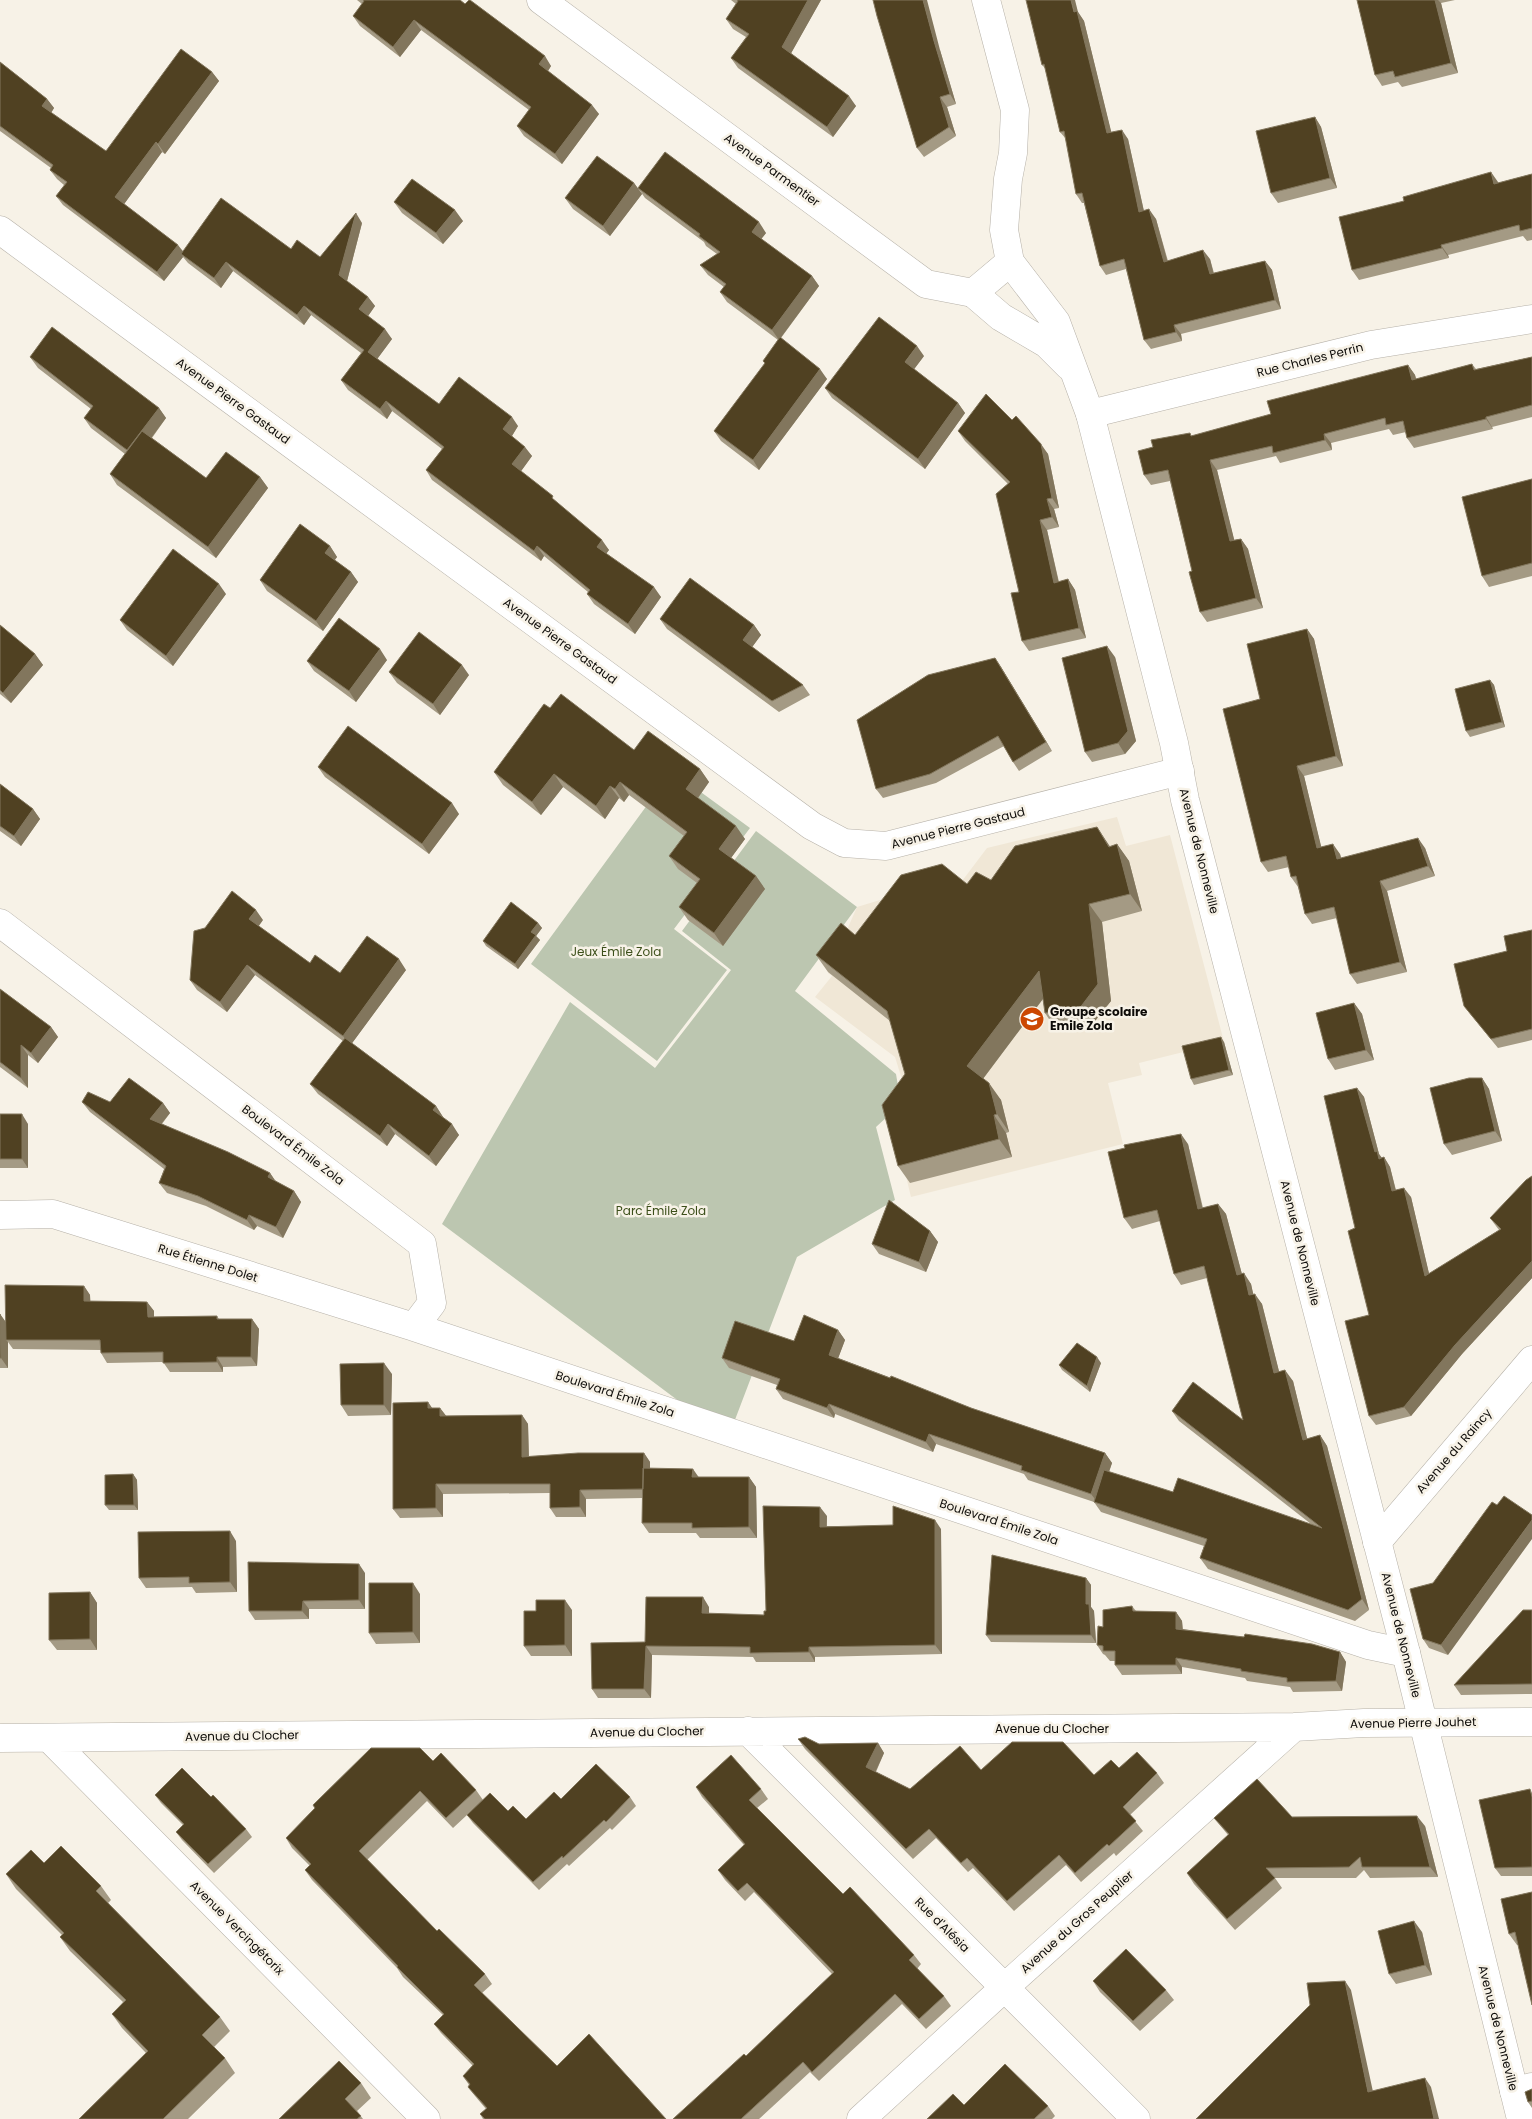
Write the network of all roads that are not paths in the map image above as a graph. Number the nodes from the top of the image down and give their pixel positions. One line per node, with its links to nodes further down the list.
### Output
1 (541, 0): 5 (street, Avenue Parmentier)
2 (986, 0): 4 (street, Avenue de Nonneville)
3 (0, 230): 9 (street, Avenue Pierre Gastaud)
4 (1010, 262): 5 (street); 7 (street, Avenue de Nonneville)
5 (973, 293): 7 (street, Avenue de Nonneville)
6 (1532, 319): 8 (street, Rue Charles Perrin)
7 (1072, 369): 8 (street, Avenue de Nonneville)
8 (1090, 414): 9 (street, Avenue de Nonneville)
9 (1180, 771): 14 (street, Avenue de Nonneville)
10 (0, 923): 12 (street, Boulevard Émile Zola)
11 (0, 1215): 12 (street, Rue Étienne Dolet)
12 (414, 1327): 15 (street, Boulevard Émile Zola)
13 (1532, 1360): 14 (street, Avenue du Raincy)
14 (1377, 1542): 15 (street, Avenue de Nonneville)
15 (1406, 1653): 17 (street, Avenue de Nonneville)
16 (1532, 1722): 17 (street, Avenue Pierre Jouhet)
17 (1423, 1723): 18 (street, Avenue Pierre Jouhet); 23 (street, Avenue de Nonneville)
18 (1294, 1727): 19 (street, Avenue du Clocher); 22 (street, Avenue du Gros Peuplier)
19 (748, 1731): 21 (street, Avenue du Clocher); 22 (street, Rue d'Alésia)
20 (0, 1738): 21 (street, Avenue du Clocher)
21 (48, 1738): 24 (street, Avenue Vercingétorix)
22 (1004, 1988): 25 (street, Avenue du Gros Peuplier); 26 (street, Rue d'Alésia)
23 (1523, 2089): 27 (street, Avenue de Nonneville)
24 (426, 2119)
25 (862, 2119)
26 (1136, 2119)
27 (1521, 2119)

